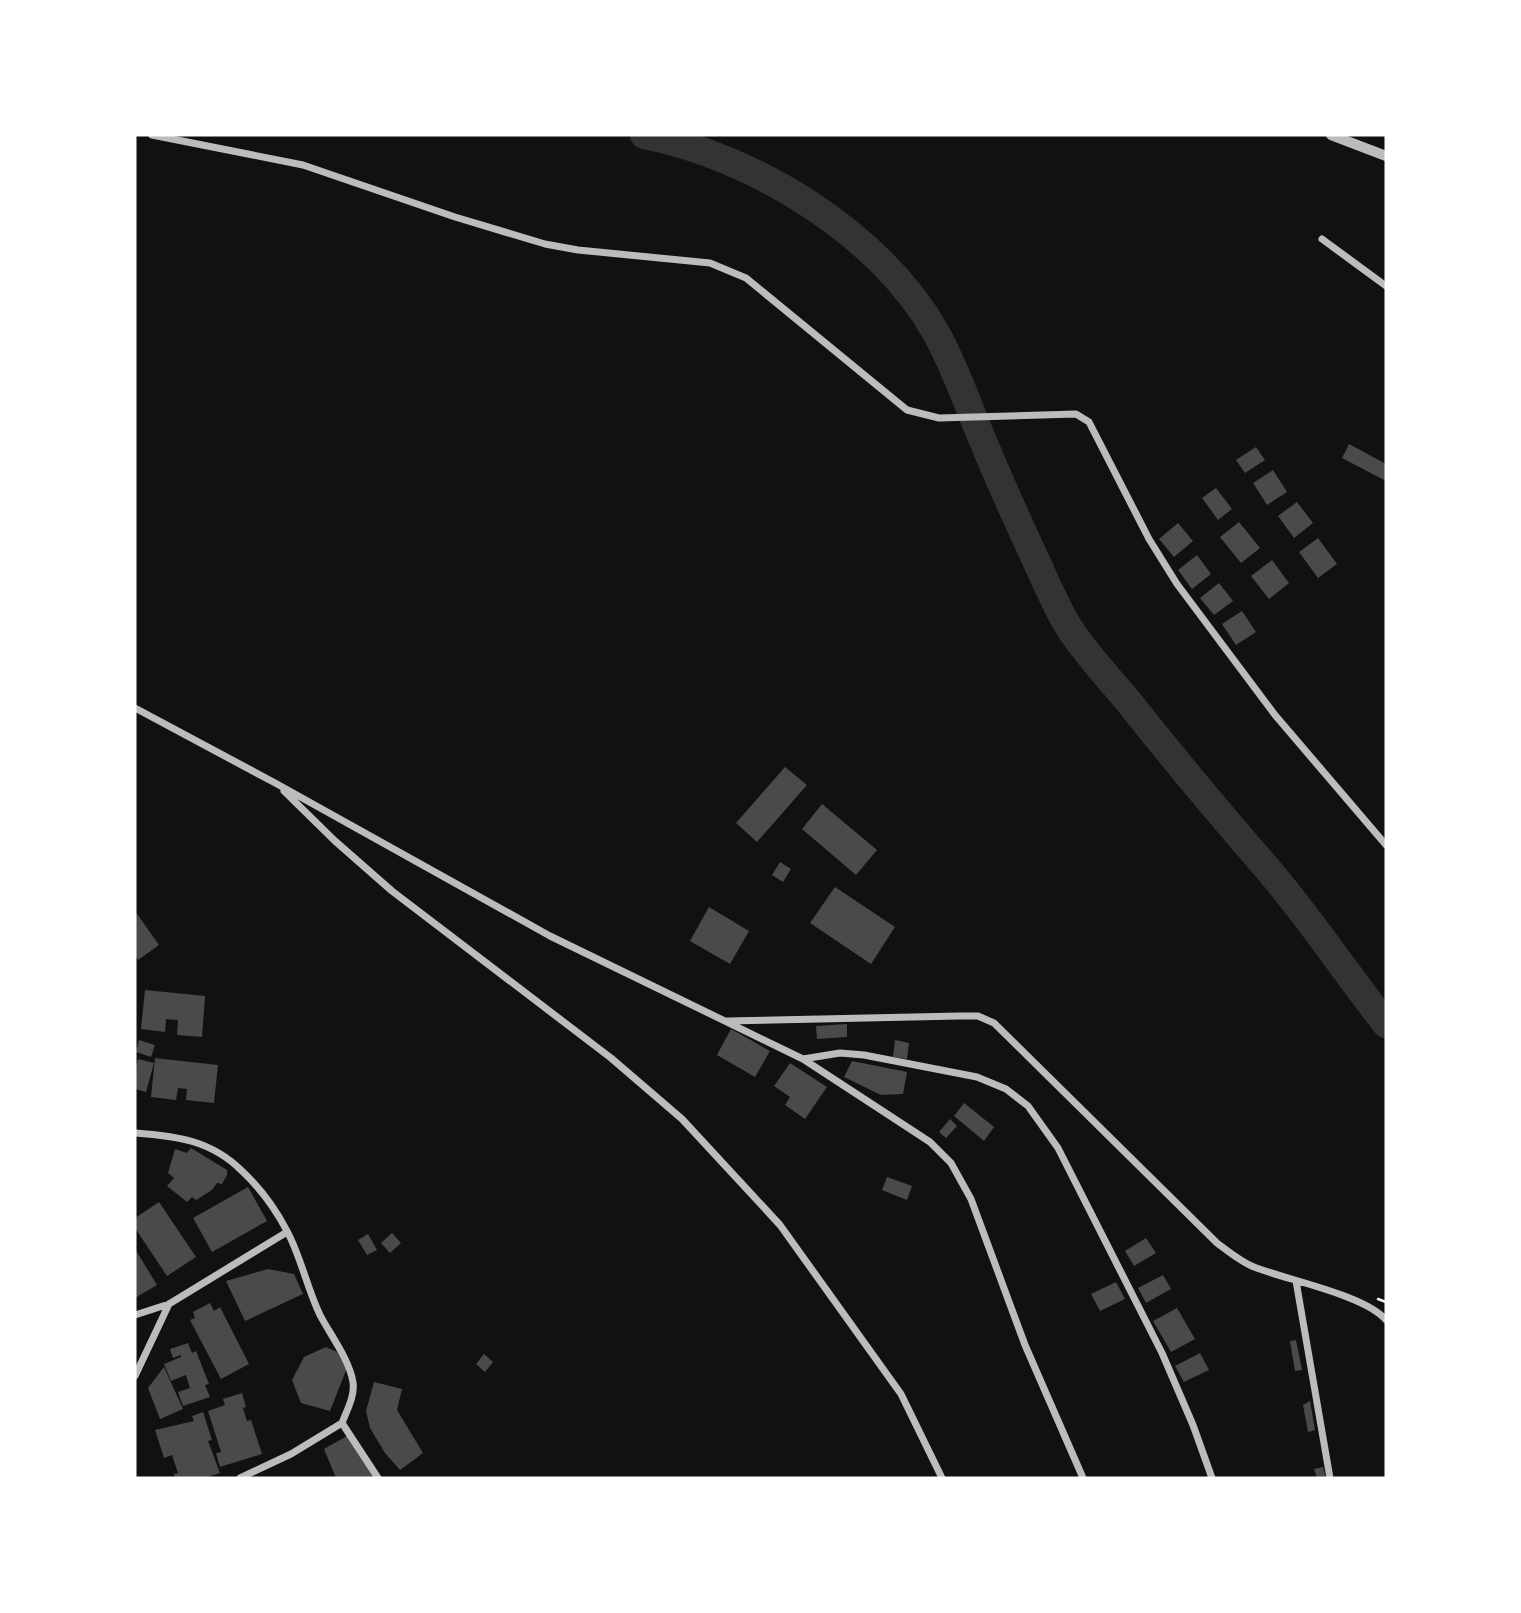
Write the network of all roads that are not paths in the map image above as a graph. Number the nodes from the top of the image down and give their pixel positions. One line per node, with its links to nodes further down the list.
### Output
1 (152, 135): 8 (street)
2 (1331, 135): 3 (street)
3 (1386, 156)
4 (1322, 239): 5 (street)
5 (1386, 286)
6 (135, 708): 7 (street)
7 (277, 784): 9 (street); 21 (street)
8 (1386, 845)
9 (727, 1021): 10 (street); 13 (street)
10 (803, 1059): 22 (street); 23 (street)
11 (135, 1133): 12 (street)
12 (288, 1232): 14 (street); 18 (street)
13 (1296, 1281): 16 (street); 24 (street)
14 (169, 1304): 15 (street); 17 (street)
15 (135, 1315)
16 (1386, 1320)
17 (135, 1376)
18 (342, 1423): 19 (street); 20 (street)
19 (240, 1478)
20 (378, 1478)
21 (942, 1478)
22 (1083, 1478)
23 (1212, 1478)
24 (1330, 1478)

